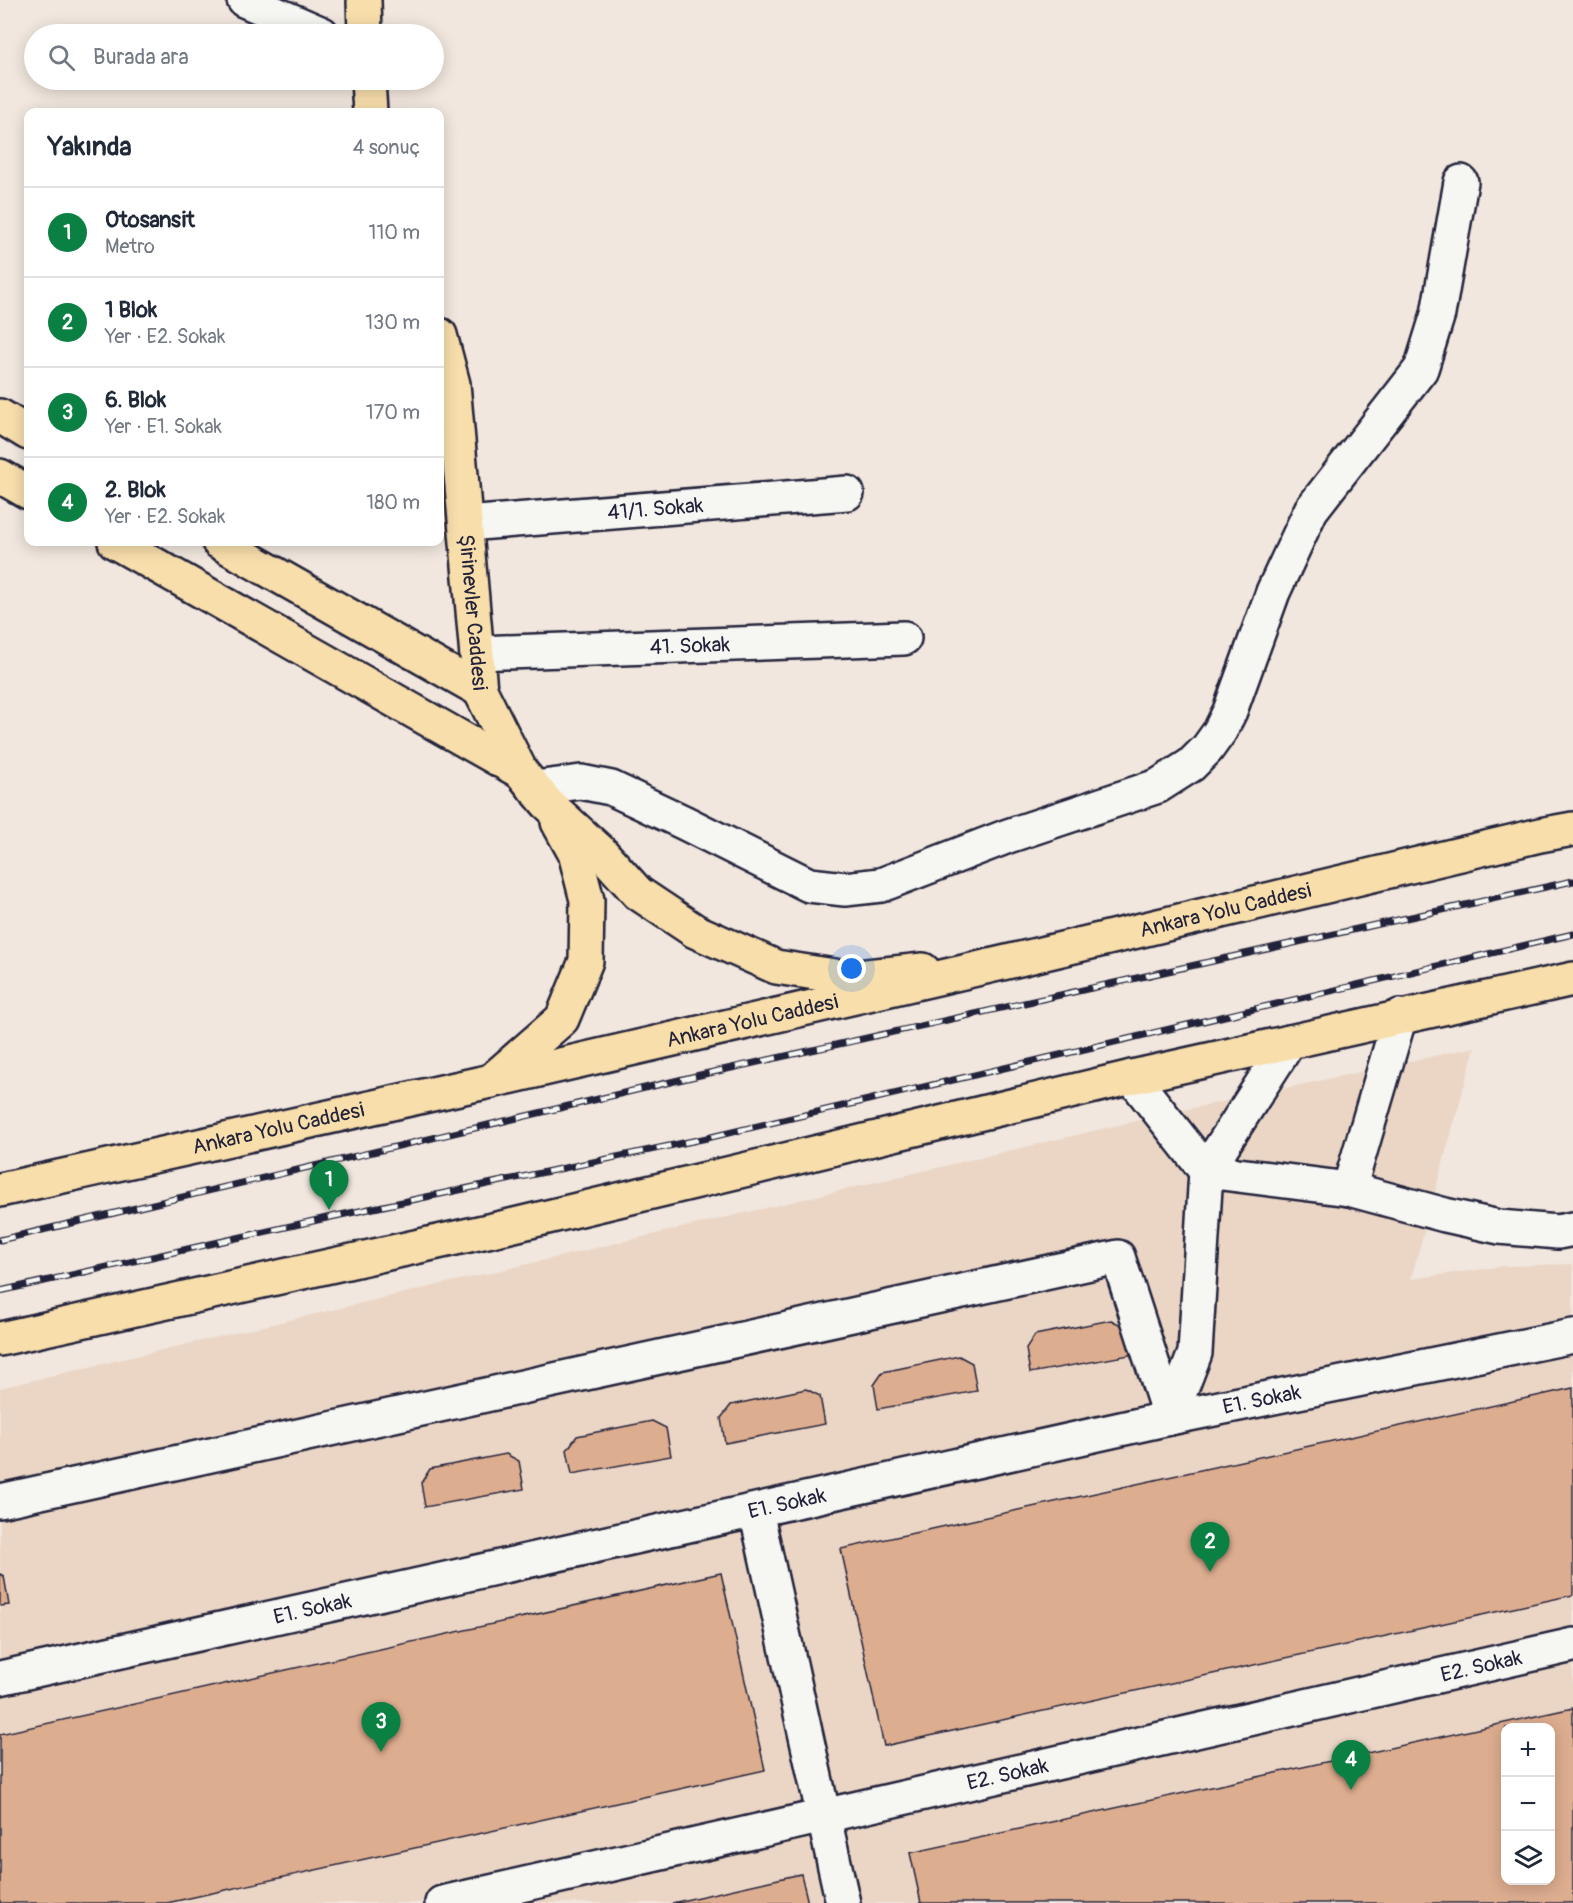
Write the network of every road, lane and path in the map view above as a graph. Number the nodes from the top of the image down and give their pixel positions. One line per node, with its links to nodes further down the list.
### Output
1 (244, 0): 3 (street)
2 (364, 0): 4 (main road)
3 (299, 24)
4 (365, 24)
5 (369, 90): 6 (main road)
6 (370, 108)
7 (1461, 182): 20 (street)
8 (444, 350): 14 (main road, Şirinevler Caddesi)
9 (0, 416): 10 (main road)
10 (24, 431)
11 (0, 476): 12 (main road)
12 (24, 490)
13 (847, 494): 14 (street, 41/1. Sokak)
14 (466, 524): 18 (main road, Şirinevler Caddesi)
15 (122, 546): 20 (main road)
16 (226, 546): 19 (main road)
17 (904, 638): 18 (street, 41. Sokak)
18 (477, 653): 19 (main road, Şirinevler Caddesi)
19 (480, 690): 20 (main road, Şirinevler Caddesi)
20 (534, 788): 22 (main road); 27 (main road, Şirinevler Caddesi)
21 (1573, 830): 22 (main road, Ankara Yolu Caddesi)
22 (1024, 958): 27 (main road, Ankara Yolu Caddesi)
23 (1573, 979): 24 (main road)
24 (1400, 1016): 25 (main road); 29 (street)
25 (1289, 1042): 26 (main road); 28 (street)
26 (1132, 1077): 28 (street); 33 (main road)
27 (491, 1081): 30 (main road, Ankara Yolu Caddesi)
28 (1206, 1171): 29 (street); 34 (street)
29 (1349, 1189): 31 (street)
30 (0, 1190)
31 (1573, 1229)
32 (1573, 1336): 34 (street, E1. Sokak)
33 (0, 1339)
34 (1170, 1418): 35 (street); 36 (street, E1. Sokak)
35 (0, 1501)
36 (756, 1511): 38 (street, E1. Sokak); 39 (street)
37 (1573, 1645): 39 (street, E2. Sokak)
38 (0, 1678)
39 (824, 1816): 40 (street, E2. Sokak); 41 (street)
40 (442, 1903)
41 (843, 1903)

